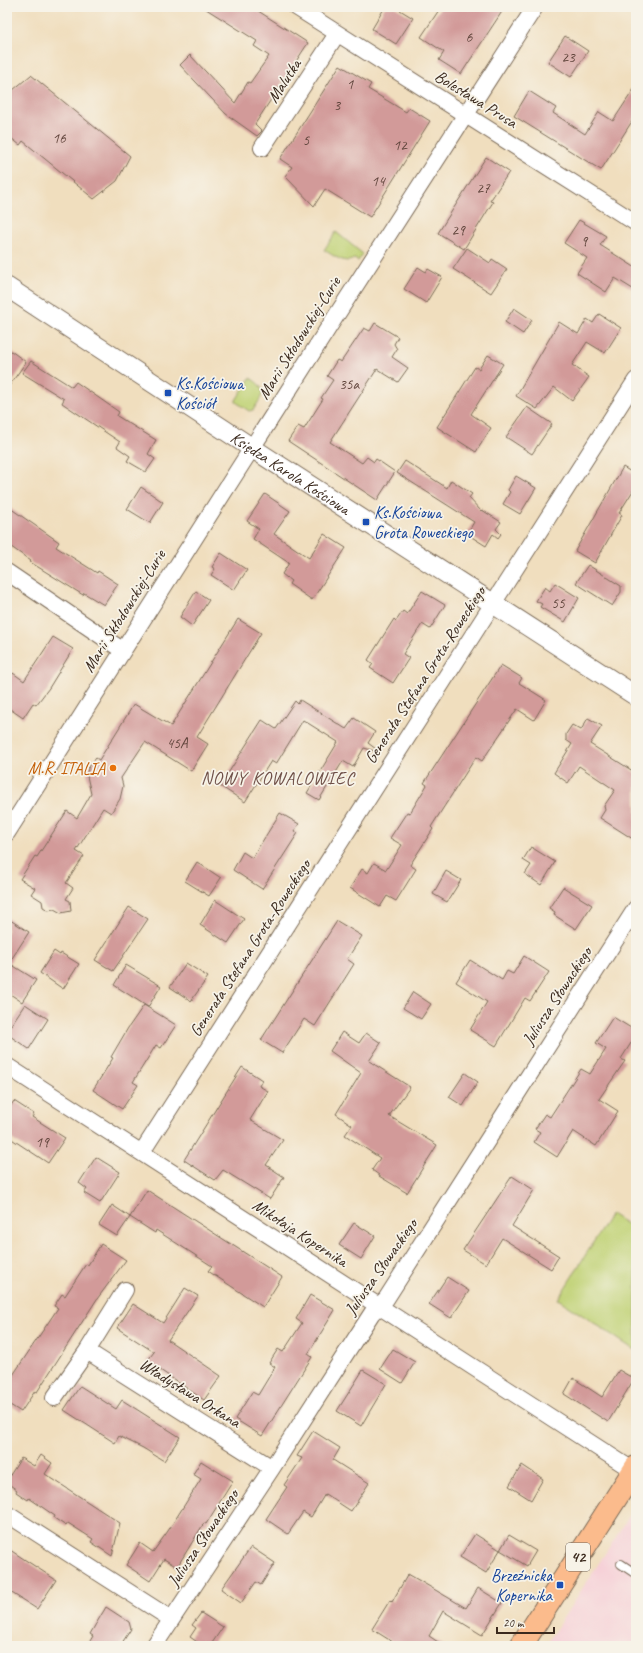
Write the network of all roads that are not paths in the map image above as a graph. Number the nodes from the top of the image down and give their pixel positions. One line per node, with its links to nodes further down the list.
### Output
1 (296, 7): 3 (street, Bolesława Prusa)
2 (535, 7): 4 (street, Marii Skłodowskiej-Curie)
3 (337, 34): 4 (street, Bolesława Prusa); 5 (street, Malutka)
4 (466, 115): 6 (street, Bolesława Prusa); 9 (street, Marii Skłodowskiej-Curie)
5 (262, 148)
6 (636, 223)
7 (7, 287): 9 (street, Księdza Karola Kościowa)
8 (636, 380): 11 (street, Generała Stefana Grota-Roweckiego)
9 (252, 448): 11 (street, Księdza Karola Kościowa); 12 (street, Marii Skłodowskiej-Curie)
10 (7, 572): 12 (street)
11 (493, 604): 13 (street, Księdza Karola Kościowa); 17 (street, Generała Stefana Grota-Roweckiego)
12 (122, 650): 14 (street, Marii Skłodowskiej-Curie)
13 (636, 696)
14 (9, 825)
15 (636, 908): 19 (street, Juliusza Słowackiego)
16 (7, 1066): 17 (street, Mikołaja Kopernika)
17 (142, 1152): 19 (street, Mikołaja Kopernika)
18 (125, 1290): 20 (street)
19 (378, 1307): 22 (street, Juliusza Słowackiego); 23 (street, Mikołaja Kopernika)
20 (87, 1351): 21 (street); 22 (street, Władysława Orkana)
21 (54, 1398)
22 (272, 1468): 27 (street, Juliusza Słowackiego)
23 (632, 1477): 29 (main road, 42)
24 (7, 1514): 27 (street)
25 (621, 1564): 26 (lane)
26 (636, 1574)
27 (171, 1619): 28 (street, Juliusza Słowackiego)
28 (154, 1646)
29 (521, 1646)

